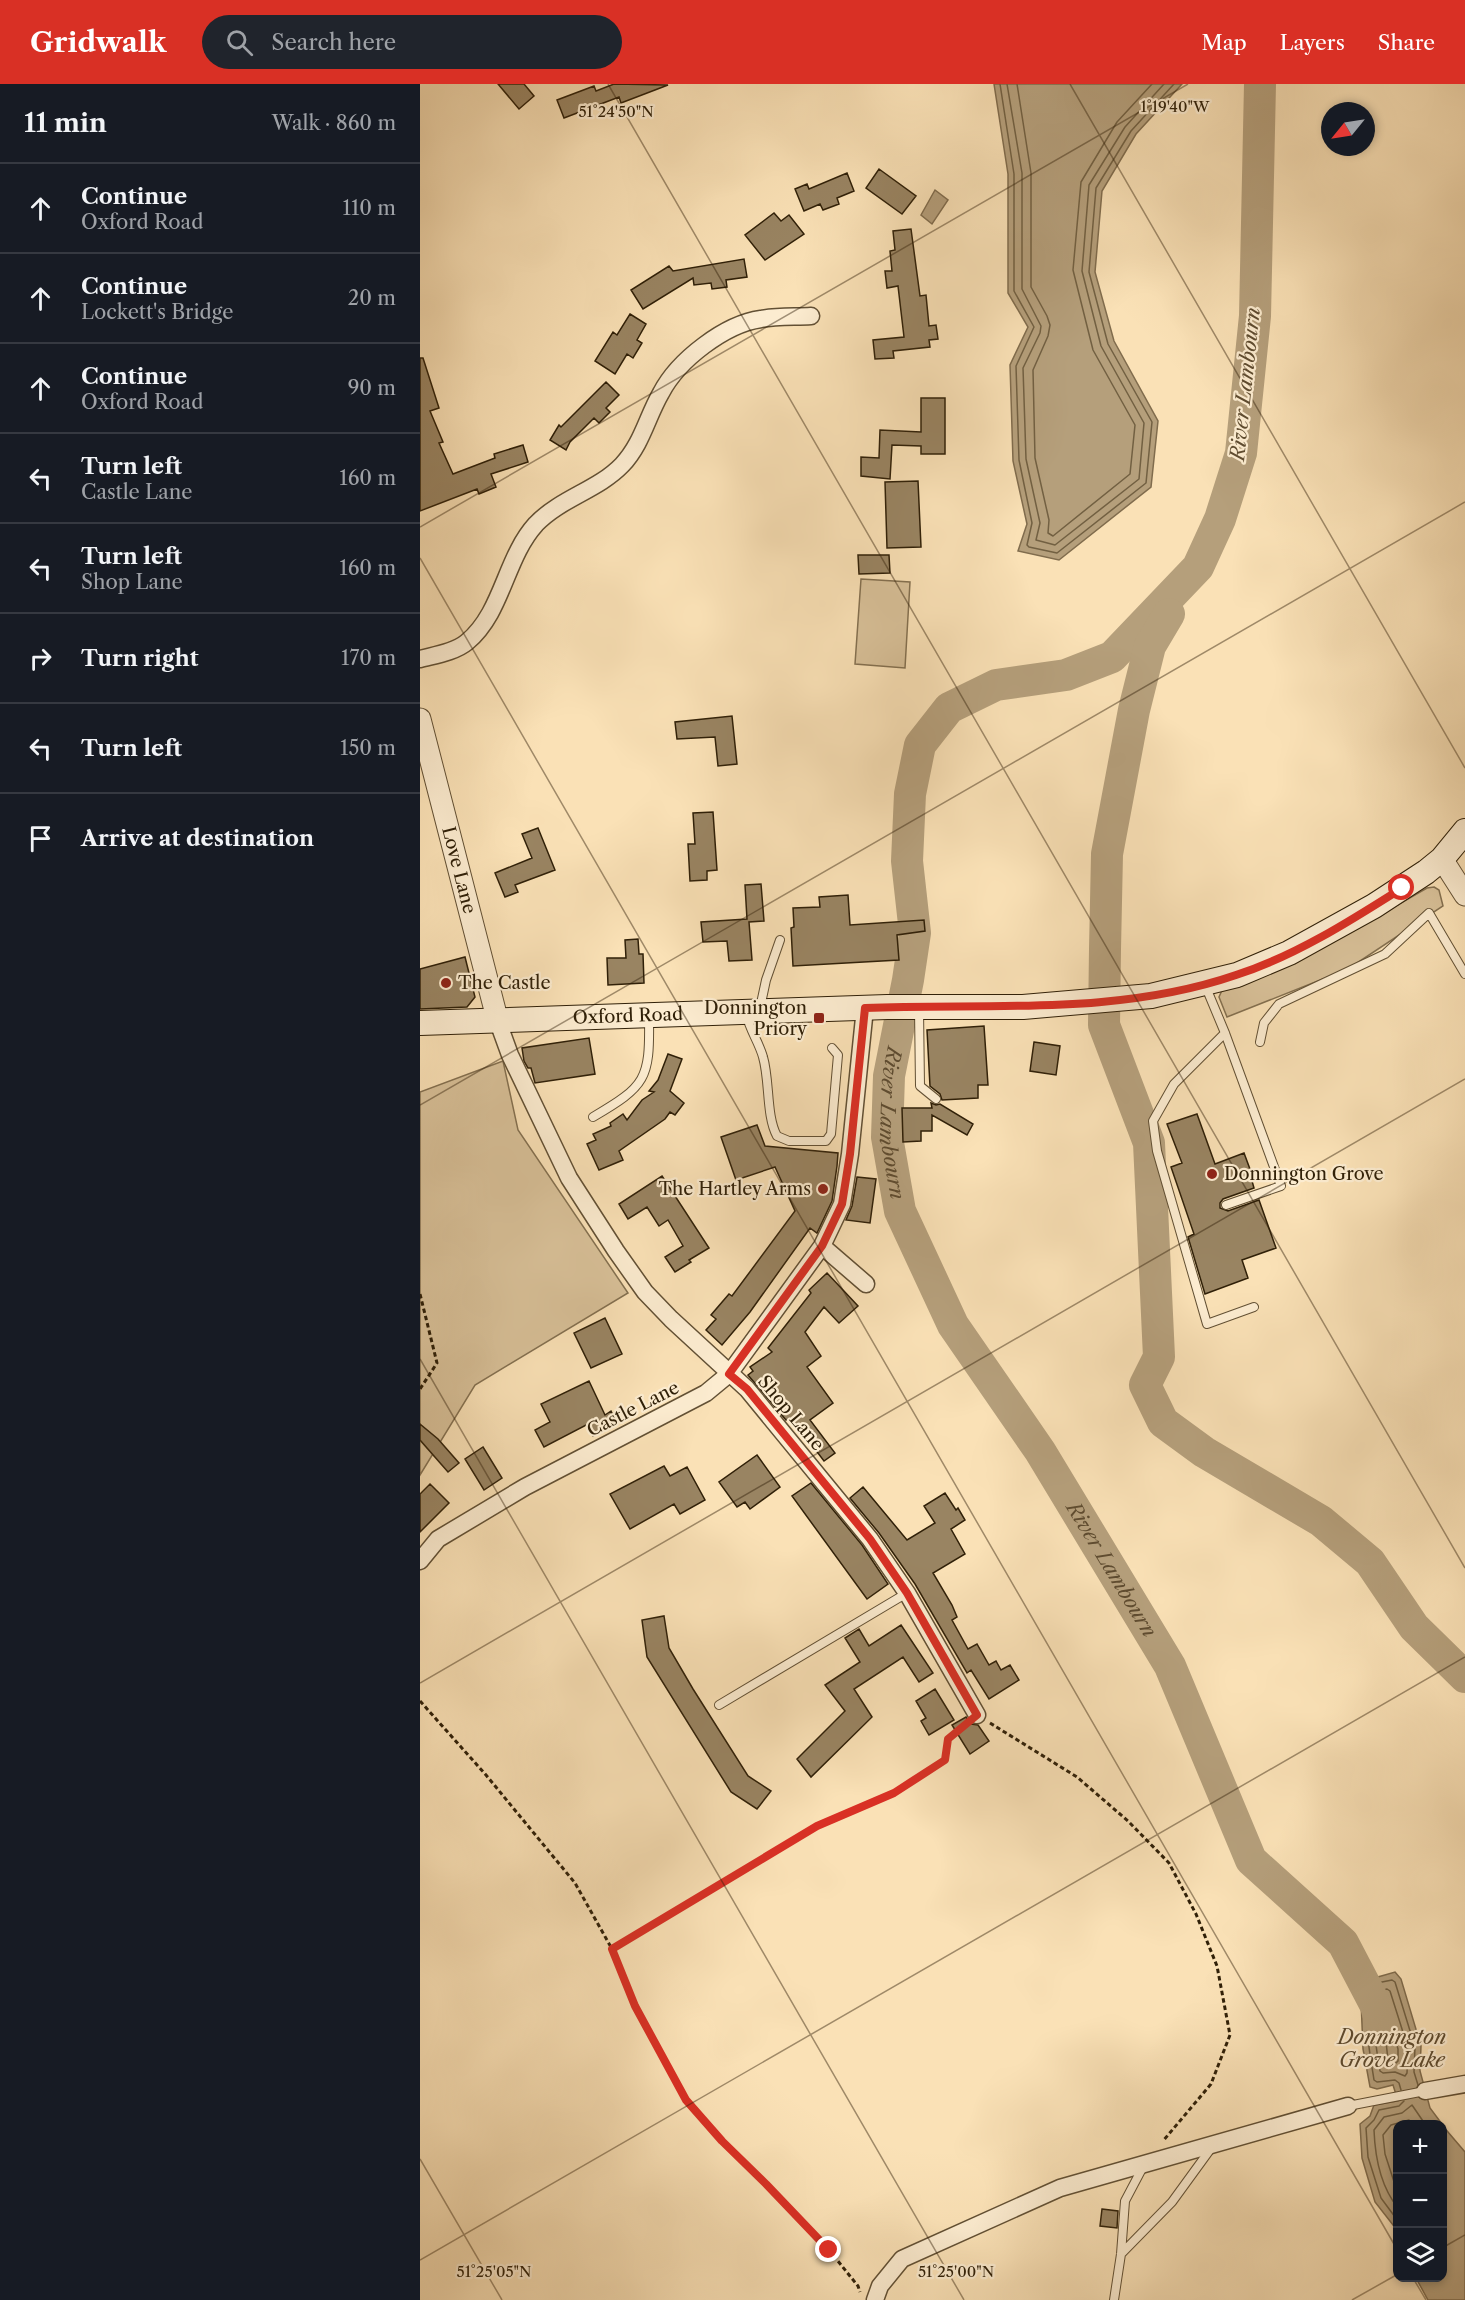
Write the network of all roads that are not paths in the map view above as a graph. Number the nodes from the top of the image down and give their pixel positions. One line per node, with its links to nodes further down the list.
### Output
1 (811, 316): 2 (street)
2 (420, 659)
3 (420, 719): 13 (street, Love Lane)
4 (1465, 831): 5 (main road)
5 (1442, 860): 6 (street); 9 (main road)
6 (1465, 895)
7 (780, 940): 11 (lane)
8 (1465, 974): 16 (lane)
9 (1204, 985): 10 (main road, Oxford Road); 15 (lane)
10 (895, 1007): 11 (main road, Oxford Road); 18 (lane); 21 (street, Castle Lane)
11 (753, 1011): 12 (main road, Oxford Road); 17 (lane)
12 (649, 1015): 13 (main road, Oxford Road); 19 (lane)
13 (498, 1022): 14 (main road, Oxford Road); 24 (street, Shop Lane)
14 (420, 1023)
15 (1225, 1033): 20 (lane); 23 (lane)
16 (1260, 1042)
17 (832, 1048)
18 (936, 1100)
19 (593, 1117)
20 (1226, 1204)
21 (822, 1246): 22 (street); 24 (street, Castle Lane)
22 (866, 1284)
23 (1254, 1307)
24 (729, 1374): 25 (street, Castle Lane); 26 (street, Shop Lane)
25 (420, 1562)
26 (907, 1593): 27 (lane); 28 (street, Shop Lane)
27 (719, 1705)
28 (977, 1715)
29 (1465, 2084): 30 (street)
30 (1425, 2091): 31 (lane)
31 (1348, 2106): 32 (street)
32 (1214, 2144): 33 (street); 34 (lane)
33 (1144, 2164): 34 (lane); 35 (street)
34 (1121, 2254): 36 (lane)
35 (875, 2300)
36 (1114, 2300)

